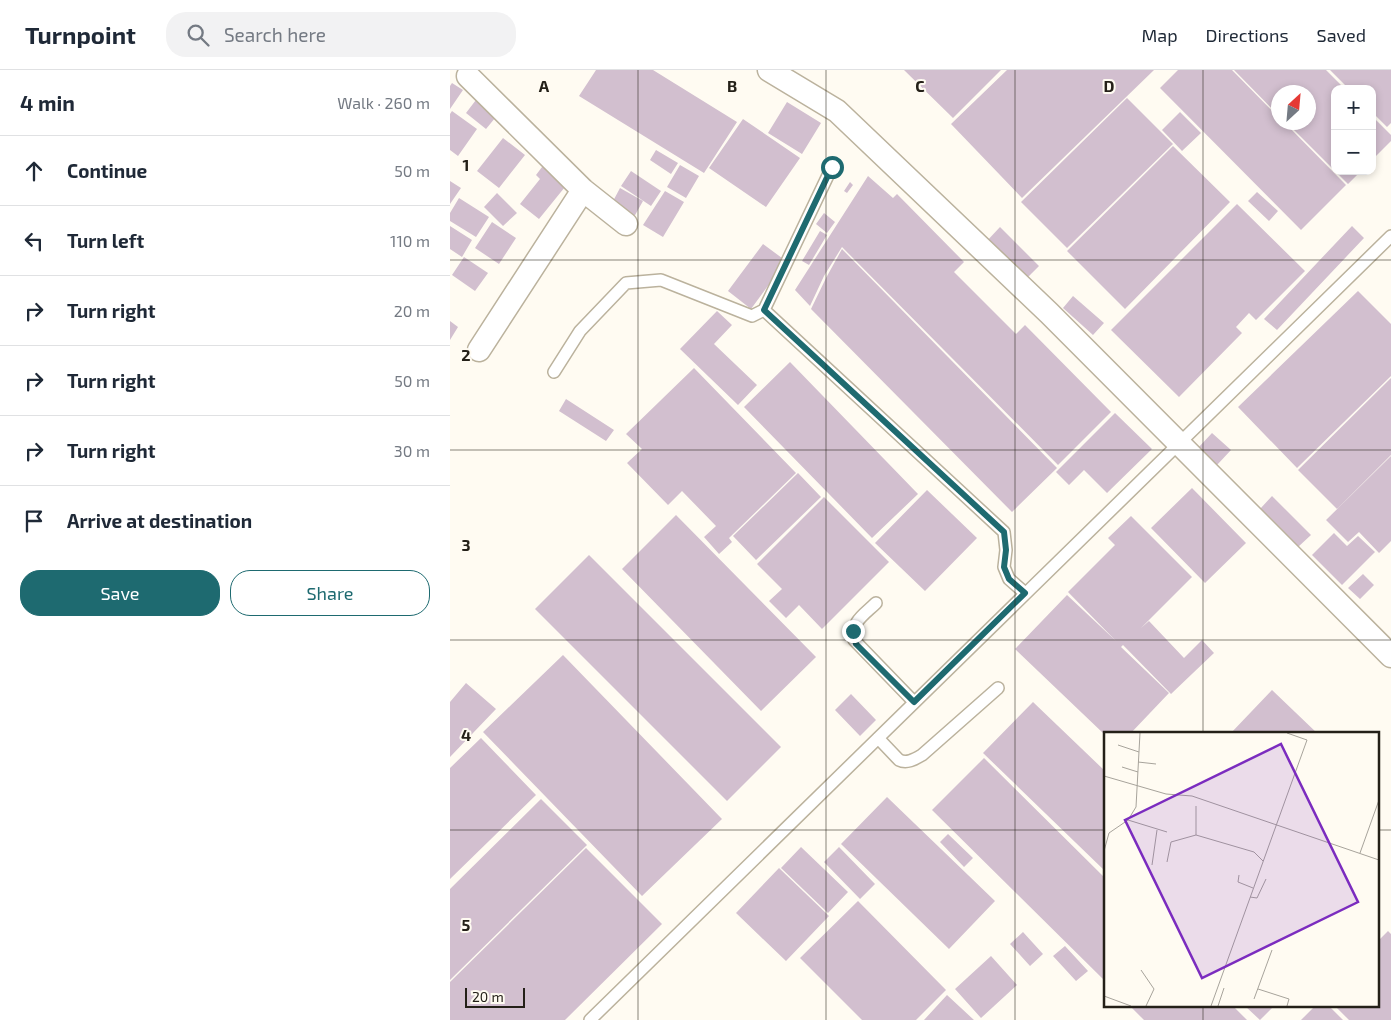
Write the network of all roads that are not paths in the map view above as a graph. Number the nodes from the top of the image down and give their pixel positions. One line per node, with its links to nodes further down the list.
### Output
1 (769, 70): 10 (street)
2 (466, 74): 4 (street)
3 (832, 167): 7 (lane)
4 (583, 190): 5 (street); 8 (street)
5 (626, 224)
6 (1391, 236): 10 (lane)
7 (764, 310): 9 (lane); 11 (lane)
8 (479, 350)
9 (554, 372)
10 (1179, 443): 11 (lane); 13 (street)
11 (1025, 593): 15 (lane)
12 (876, 603): 15 (lane)
13 (1391, 656)
14 (998, 688): 16 (lane)
15 (914, 702): 16 (lane)
16 (878, 738): 17 (lane)
17 (590, 1020)

